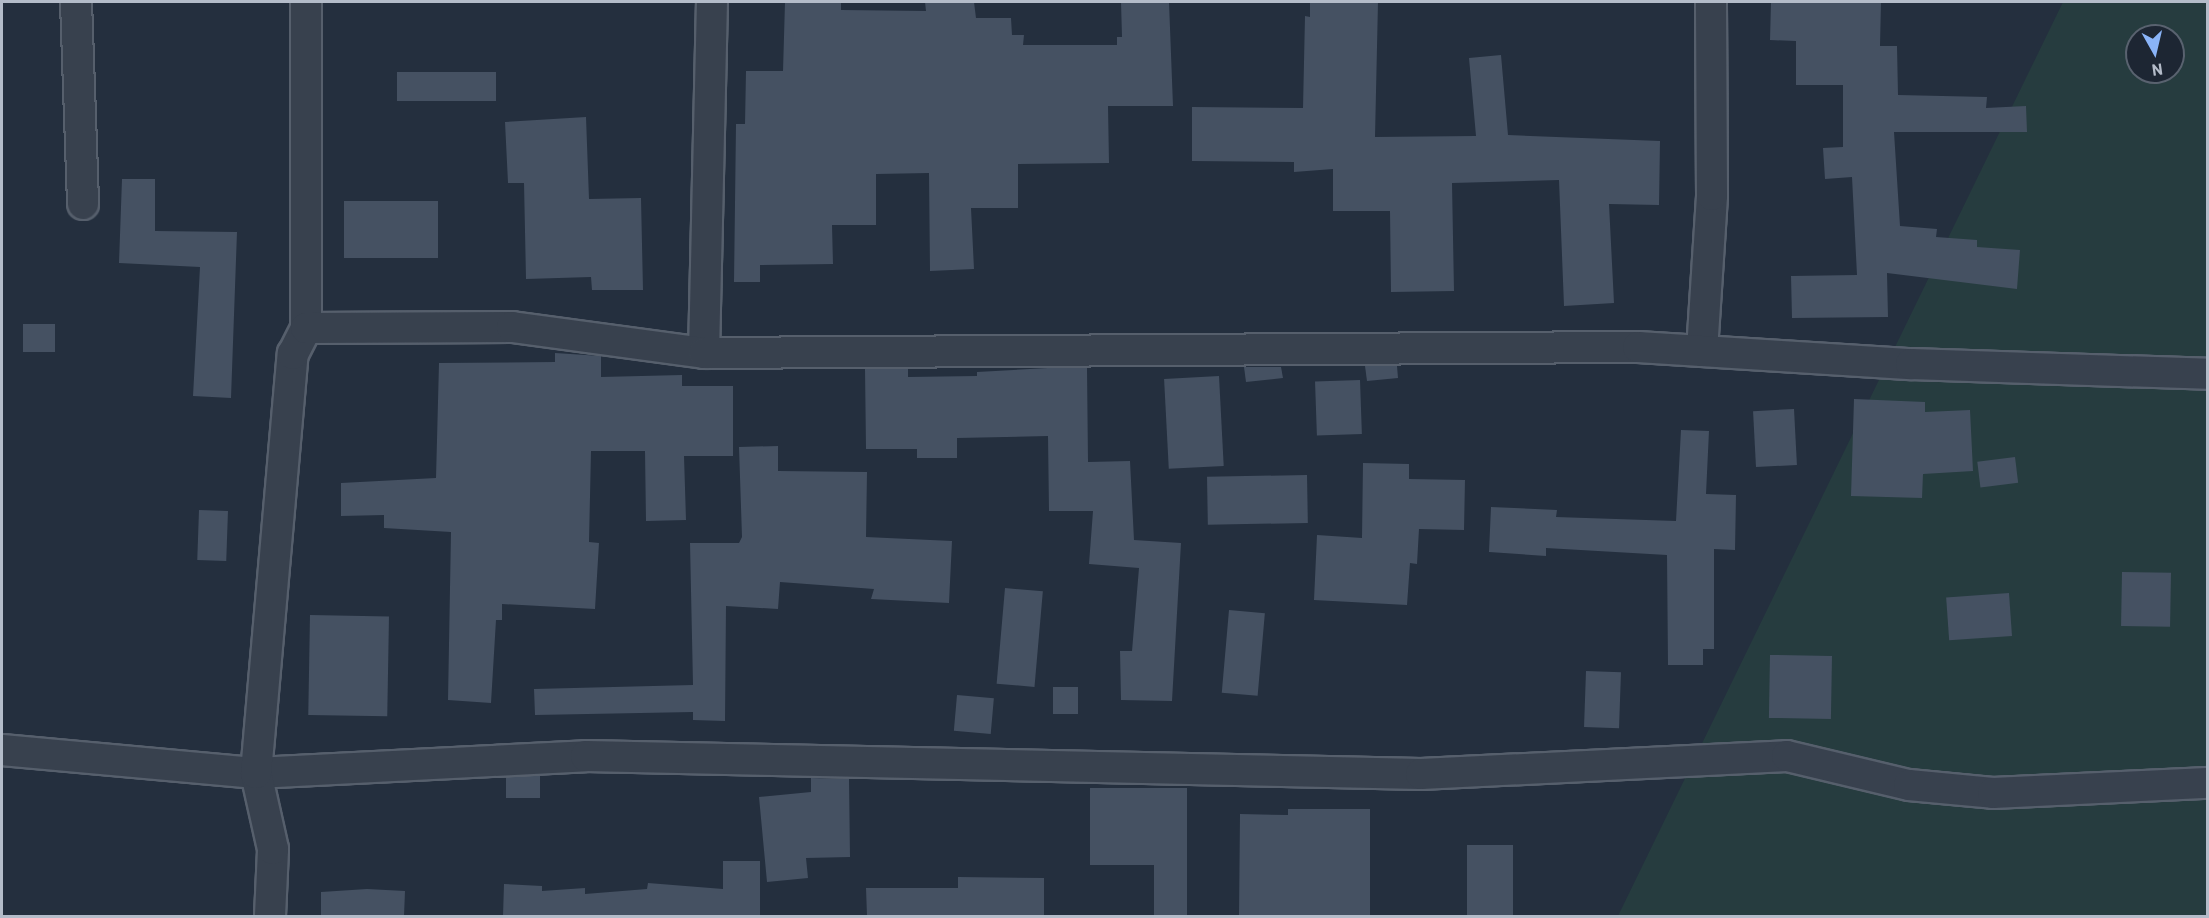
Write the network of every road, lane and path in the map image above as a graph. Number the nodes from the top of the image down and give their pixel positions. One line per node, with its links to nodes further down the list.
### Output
1 (76, 2): 5 (street)
2 (306, 2): 6 (street)
3 (712, 2): 8 (street)
4 (1711, 2): 7 (street)
5 (83, 204)
6 (306, 328): 8 (street); 11 (street)
7 (1702, 351): 8 (street); 9 (street)
8 (704, 353)
9 (2208, 374)
10 (2, 750): 11 (street)
11 (256, 772): 12 (street); 13 (street)
12 (2208, 783)
13 (270, 916)

